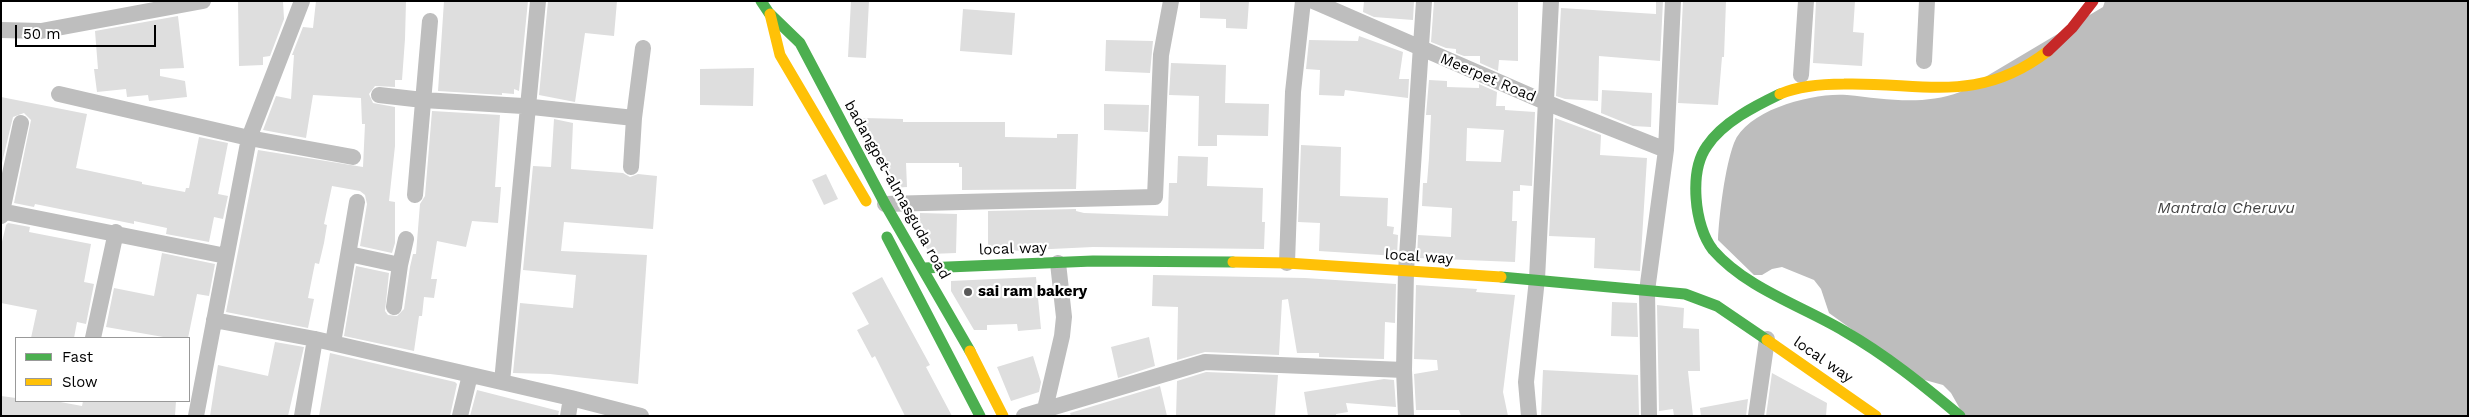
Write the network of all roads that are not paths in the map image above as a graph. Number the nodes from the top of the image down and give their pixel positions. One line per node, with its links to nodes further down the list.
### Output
1 (204, 1): 16 (street)
2 (302, 1): 28 (street)
3 (538, 1): 25 (street)
4 (761, 1): 14 (street, badangpet-almasguda road)
5 (1172, 1): 34 (street)
6 (1303, 1): 42 (street)
7 (1313, 1): 18 (street, Meerpet Road)
8 (1424, 1): 18 (street)
9 (1551, 1): 24 (street)
10 (1672, 1): 29 (street)
11 (1806, 1): 20 (street)
12 (1927, 1): 19 (street)
13 (2093, 1): 72 (street)
14 (769, 13): 34 (street, badangpet-almasguda road); 34 (street, badangpet-almasguda road)
15 (430, 21): 23 (street)
16 (1, 30)
17 (642, 48): 26 (street)
18 (1421, 49): 24 (street, Meerpet Road); 45 (street)
19 (1924, 61)
20 (1801, 76)
21 (59, 94): 28 (street)
22 (379, 95): 23 (street)
23 (423, 100): 25 (street); 32 (street)
24 (1546, 102): 29 (street, Meerpet Road); 46 (street)
25 (529, 106): 26 (street); 56 (street)
26 (634, 118): 31 (street)
27 (21, 124): 35 (street)
28 (248, 138): 30 (street); 40 (street)
29 (1666, 150): 47 (street)
30 (352, 157)
31 (631, 168)
32 (415, 195)
33 (357, 202): 39 (street)
34 (878, 206): 44 (street, badangpet-almasguda road)
35 (2, 213): 37 (street)
36 (880, 226): 64 (street, badangpet-almasguda road)
37 (116, 232): 40 (street); 50 (street)
38 (406, 239): 43 (street)
39 (349, 254): 43 (street); 53 (street)
40 (226, 256): 49 (street)
41 (1058, 263): 42 (street, local way); 44 (street, local way); 58 (street)
42 (1287, 263): 45 (street, local way)
43 (400, 265): 48 (street)
44 (924, 268): 65 (street, badangpet-almasguda road)
45 (1406, 271): 46 (street, local way); 54 (street)
46 (1537, 279): 47 (street, local way); 68 (street)
47 (1647, 292): 52 (street, local way); 69 (street)
48 (394, 307)
49 (214, 320): 51 (street); 59 (street)
50 (93, 337)
51 (315, 339): 53 (street); 60 (street)
52 (1767, 339): 70 (street); 71 (street, local way)
53 (333, 343): 55 (street)
54 (1404, 370): 58 (street); 67 (street)
55 (470, 375): 56 (street); 61 (street)
56 (502, 382): 57 (street)
57 (571, 398): 62 (street); 63 (street)
58 (1045, 409): 66 (street)
59 (196, 416)
60 (302, 416)
61 (460, 416)
62 (568, 416)
63 (641, 416)
64 (980, 416)
65 (1003, 416)
66 (1024, 416)
67 (1406, 416)
68 (1529, 416)
69 (1649, 416)
70 (1756, 416)
71 (1876, 416)
72 (1960, 416)

